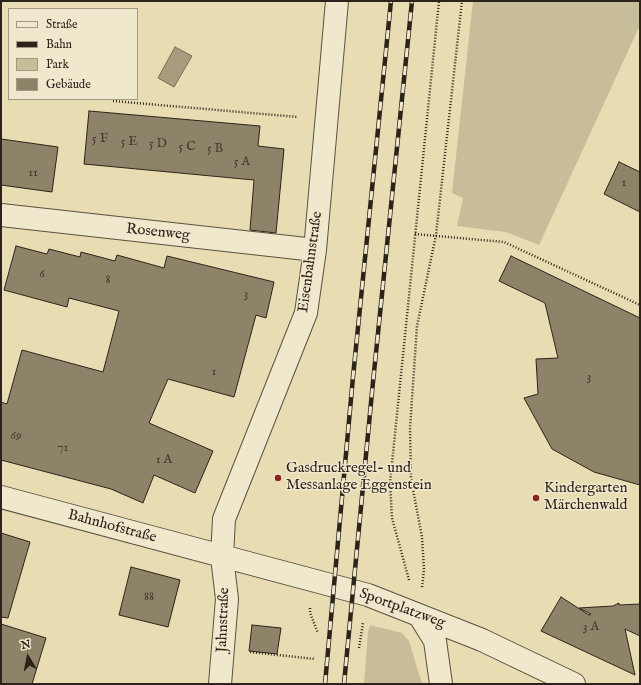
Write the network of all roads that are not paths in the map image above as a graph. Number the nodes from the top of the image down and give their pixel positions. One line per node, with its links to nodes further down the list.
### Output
1 (337, 1): 3 (street, Eisenbahnstraße)
2 (1, 215): 3 (street, Rosenweg)
3 (315, 250): 5 (street, Eisenbahnstraße)
4 (1, 497): 5 (street, Bahnhofstraße)
5 (222, 557): 6 (street, Sportplatzweg); 7 (street, Jahnstraße)
6 (420, 615): 8 (street); 9 (street, Sportplatzweg)
7 (220, 684)
8 (441, 684)
9 (574, 684)

